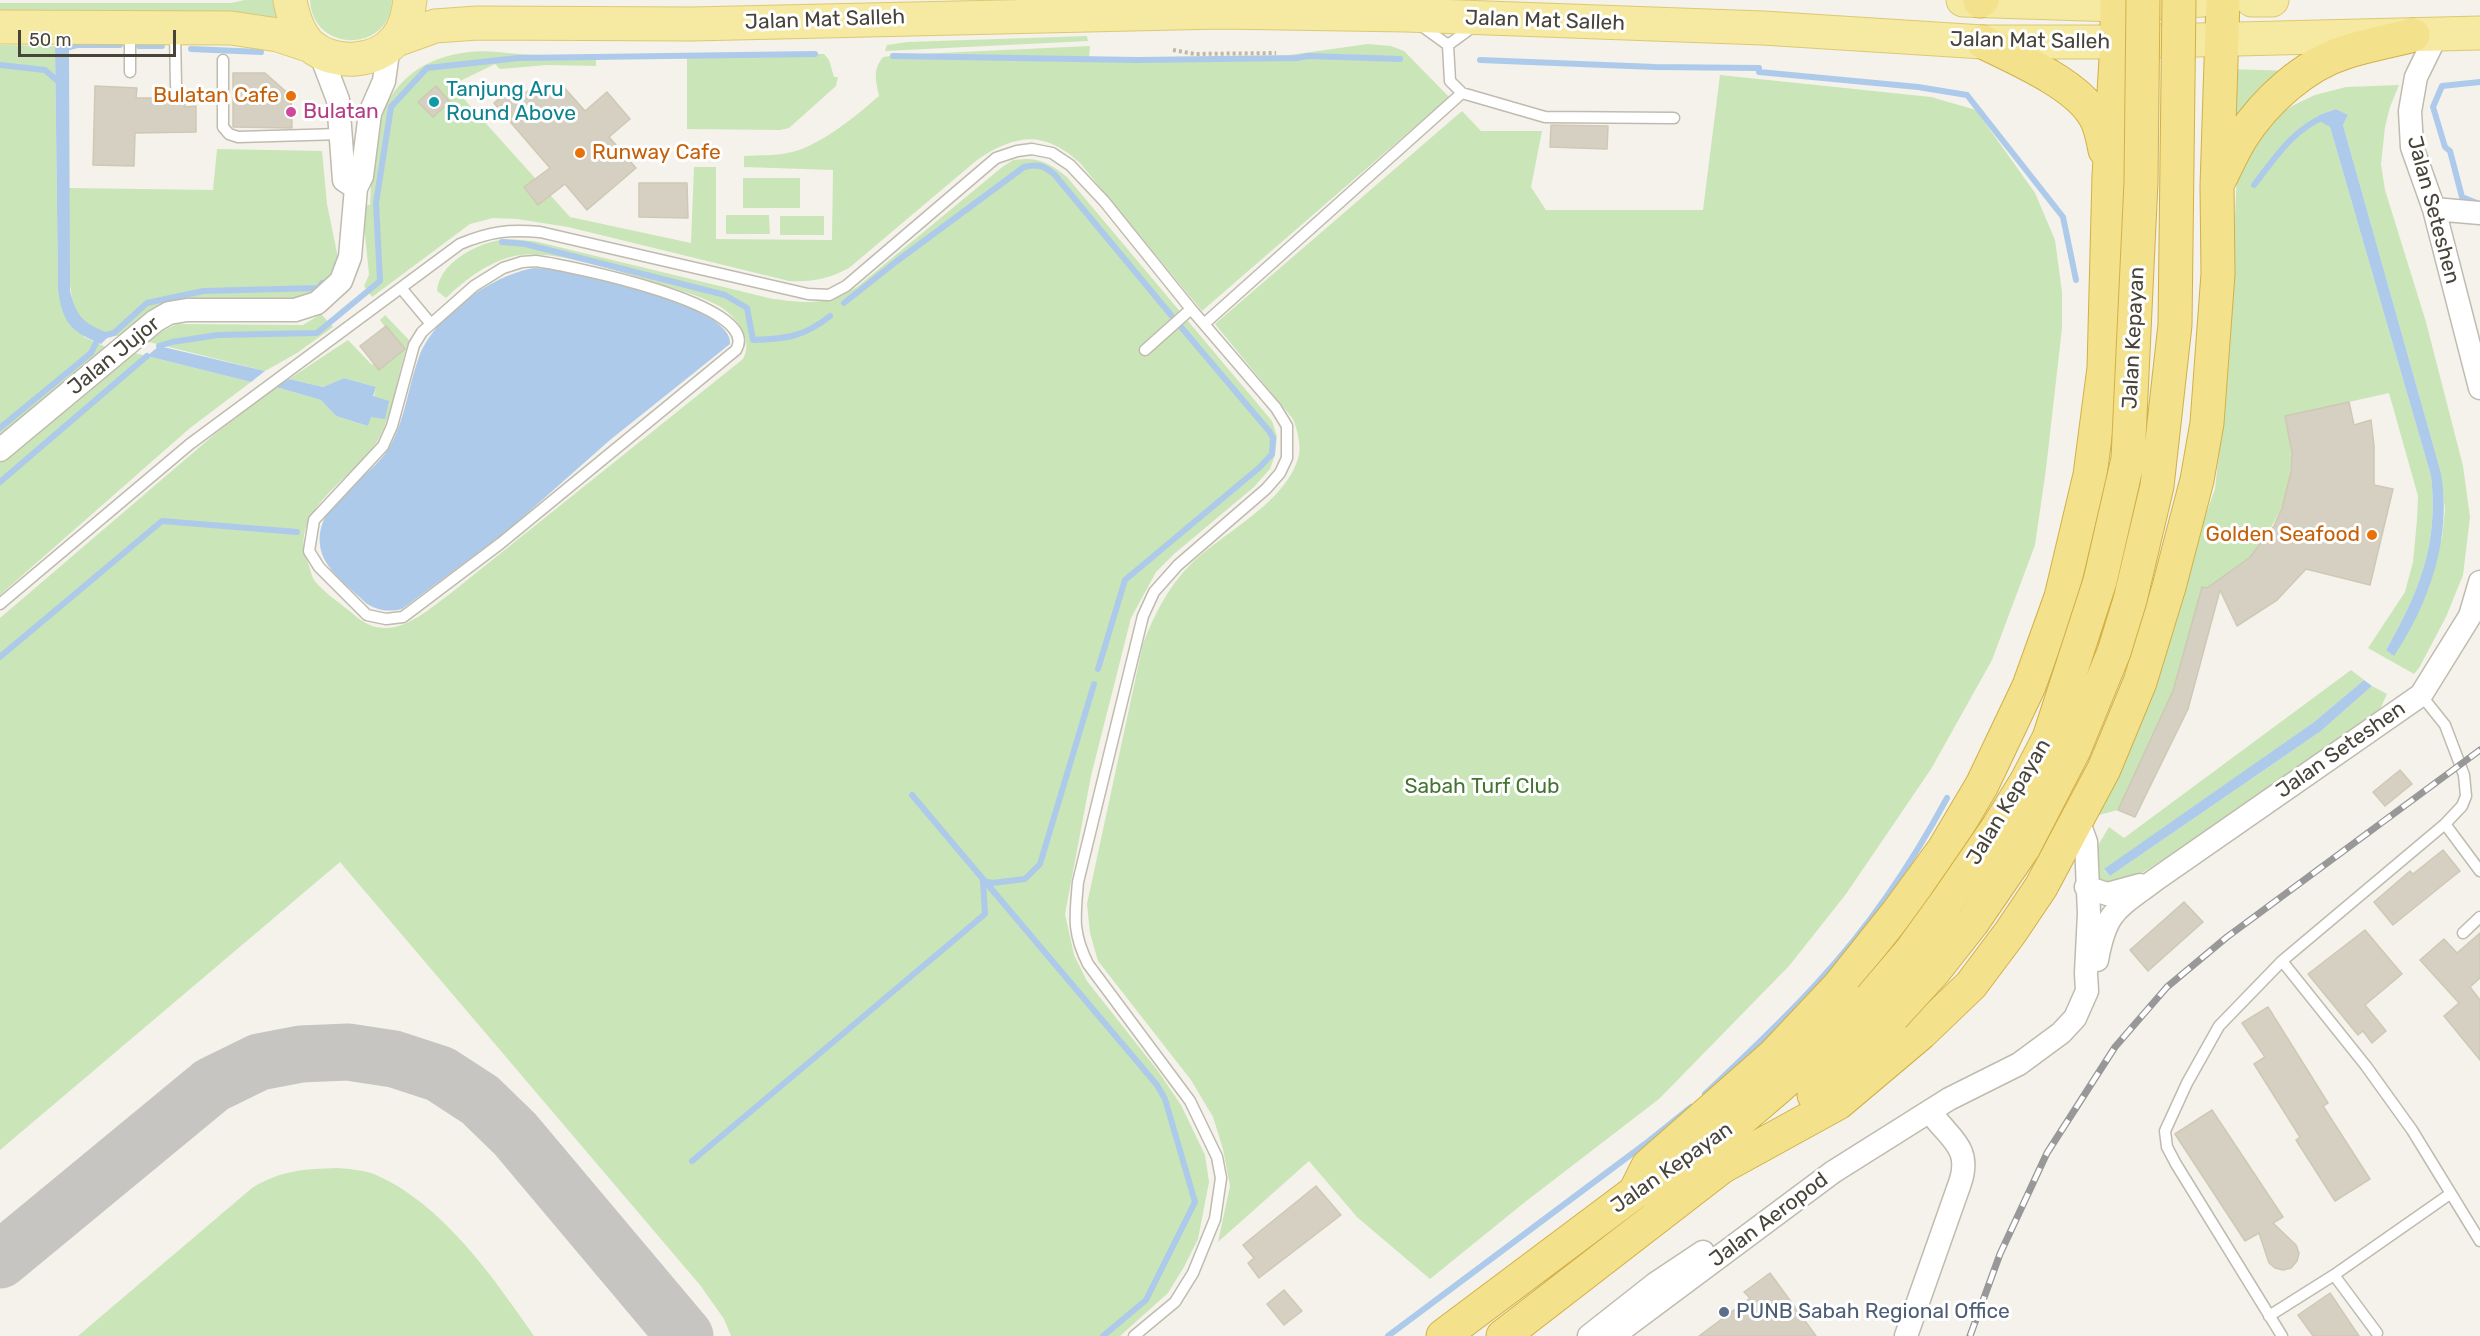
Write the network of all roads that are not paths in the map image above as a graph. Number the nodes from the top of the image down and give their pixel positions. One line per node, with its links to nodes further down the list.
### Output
1 (290, 0): 25 (main road)
2 (410, 0): 21 (main road)
3 (635, 0): 4 (main road, Jalan Mat Salleh)
4 (837, 0)
5 (1963, 0): 6 (main road, Jalan Mat Salleh)
6 (1981, 0): 12 (main road, Jalan Mat Salleh)
7 (2179, 0): 57 (highway, Jalan Kepayan, bridge)
8 (2203, 0): 12 (main road, Jalan Mat Salleh)
9 (2223, 0): 20 (highway)
10 (2252, 0): 11 (main road)
11 (2272, 0)
12 (2126, 2): 23 (highway); 57 (highway, Jalan Kepayan, bridge)
13 (1406, 15): 14 (main road, Jalan Mat Salleh); 21 (main road, Jalan Mat Salleh); 24 (lane)
14 (1484, 19): 22 (main road, Jalan Mat Salleh); 24 (lane)
15 (0, 27): 16 (main road)
16 (130, 27): 17 (main road); 27 (lane)
17 (175, 29): 25 (main road); 28 (lane)
18 (2480, 33): 19 (main road, Jalan Mat Salleh)
19 (2425, 34): 20 (main road, Jalan Mat Salleh); 33 (highway); 35 (street, Jalan Seteshen)
20 (2223, 40): 23 (main road, Jalan Mat Salleh); 33 (highway)
21 (392, 42): 25 (main road, Jalan Mat Salleh); 34 (street)
22 (1983, 42): 23 (main road, Jalan Mat Salleh); 32 (highway)
23 (2117, 42): 32 (highway)
24 (1448, 45): 29 (lane)
25 (315, 48): 31 (street)
26 (223, 60): 31 (lane)
27 (130, 72)
28 (176, 86)
29 (1462, 93): 30 (lane); 40 (lane)
30 (1674, 118)
31 (341, 134): 34 (street)
32 (2109, 176): 61 (highway)
33 (2217, 186): 48 (highway)
34 (356, 188): 44 (street, Jalan Jujor)
35 (2434, 209): 36 (street); 41 (street, Jalan Seteshen)
36 (2480, 213)
37 (401, 288): 38 (lane); 39 (lane); 46 (lane)
38 (1191, 309): 40 (lane); 42 (lane)
39 (431, 324): 39 (lane)
40 (1204, 324): 67 (lane)
41 (2474, 344): 43 (street, Jalan Seteshen)
42 (1145, 350)
43 (2480, 388)
44 (0, 450)
45 (2480, 582): 47 (street, Jalan Seteshen)
46 (0, 604)
47 (2421, 695): 49 (lane); 51 (street, Jalan Seteshen)
48 (2078, 820): 52 (street, Jalan Aeropod); 60 (highway)
49 (2445, 824): 50 (lane); 55 (lane)
50 (2480, 871)
51 (2155, 880): 52 (street, Jalan Seteshen); 56 (street, Jalan Seteshen)
52 (2086, 888): 56 (street, Jalan Aeropod)
53 (2480, 917): 54 (lane)
54 (2463, 933)
55 (2282, 962): 62 (lane); 65 (lane)
56 (2087, 991): 58 (street, Jalan Aeropod)
57 (1882, 1007): 60 (highway, Jalan Kepayan); 61 (highway, Jalan Kepayan)
58 (1931, 1113): 59 (street, Jalan Aeropod); 72 (street)
59 (1892, 1135): 70 (street); 71 (street, Jalan Aeropod)
60 (1718, 1169): 69 (highway, Jalan Kepayan)
61 (1635, 1192): 68 (highway, Jalan Kepayan)
62 (2450, 1194): 63 (lane); 64 (lane)
63 (2480, 1241)
64 (2334, 1275): 65 (lane); 66 (lane)
65 (2269, 1316): 73 (lane)
66 (2376, 1333)
67 (1134, 1336)
68 (1443, 1336)
69 (1503, 1336)
70 (1588, 1336)
71 (1613, 1336)
72 (1906, 1336)
73 (2282, 1336)

